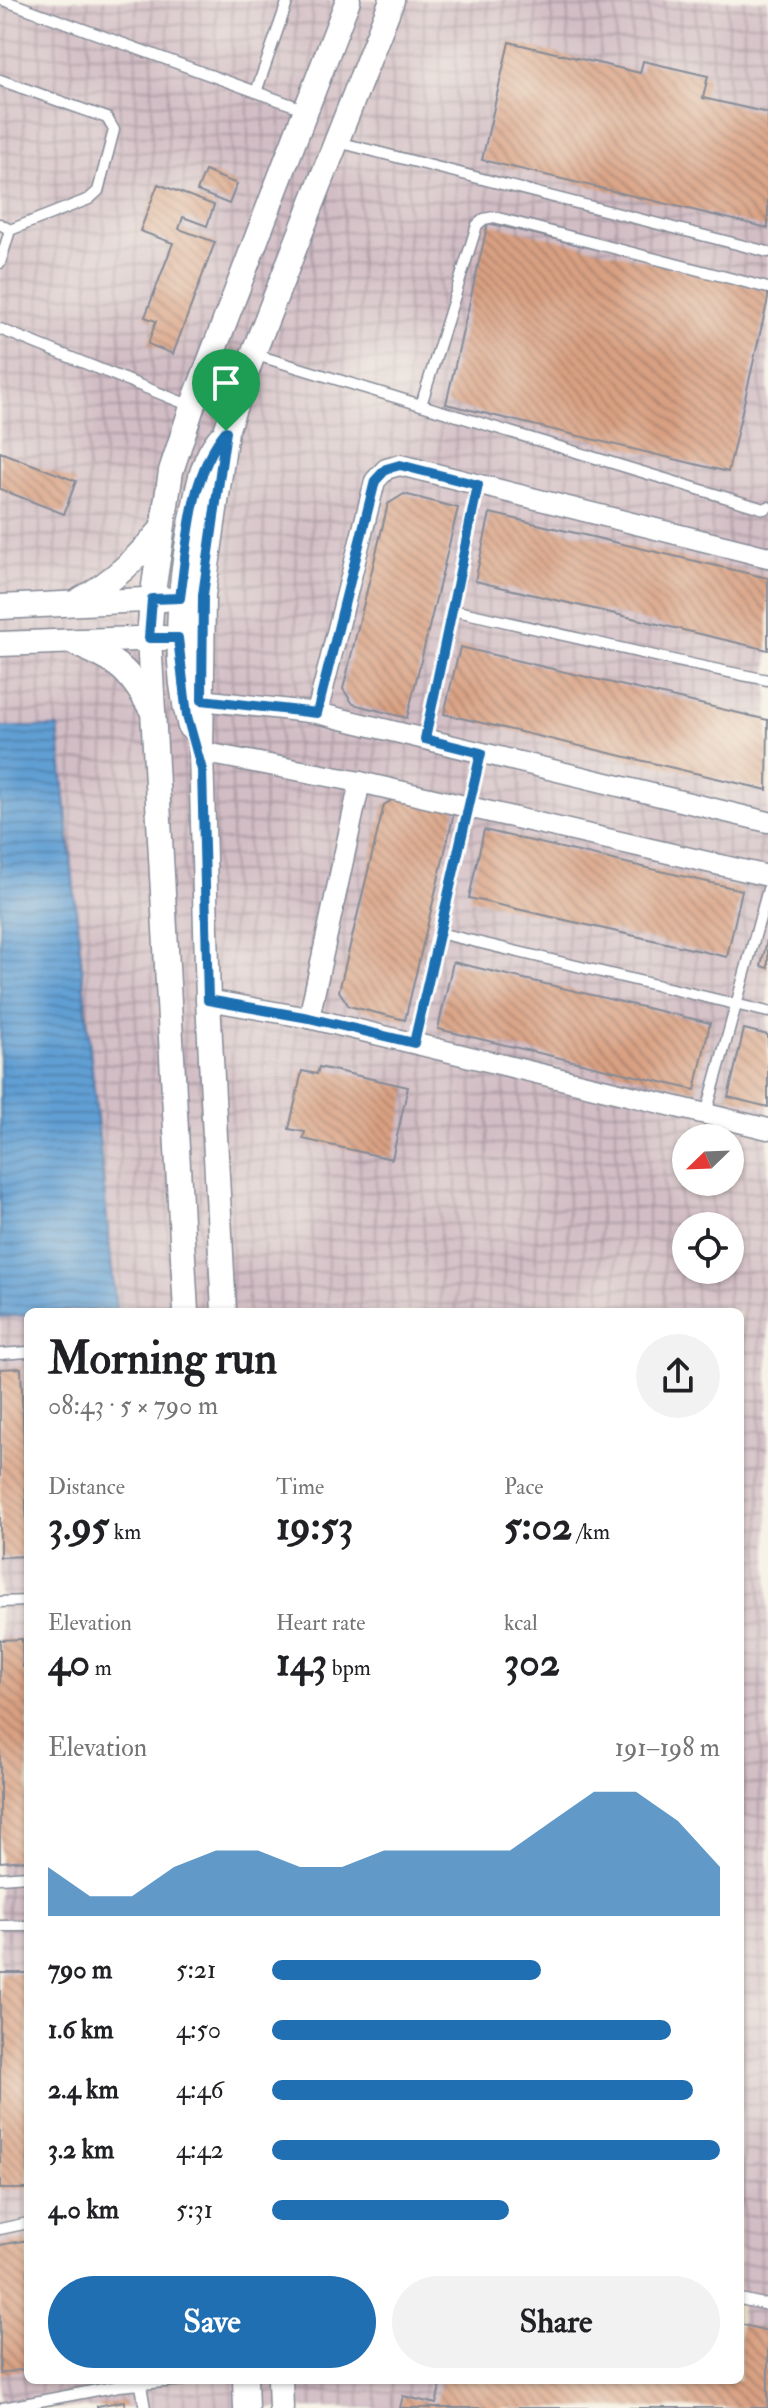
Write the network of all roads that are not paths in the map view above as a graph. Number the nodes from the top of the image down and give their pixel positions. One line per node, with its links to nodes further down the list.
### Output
1 (3, 0): 6 (lane)
2 (288, 0): 6 (lane)
3 (348, 0): 7 (street)
4 (392, 0): 8 (street)
5 (0, 80): 9 (lane)
6 (256, 92): 7 (lane)
7 (306, 110): 16 (street)
8 (338, 142): 10 (lane); 14 (street)
9 (5, 227): 11 (lane)
10 (768, 252)
11 (0, 263)
12 (768, 288): 15 (lane)
13 (0, 329): 16 (lane)
14 (253, 354): 15 (lane); 17 (street)
15 (421, 405): 19 (lane)
16 (192, 407): 20 (street)
17 (226, 431): 22 (street); 32 (street)
18 (478, 485): 21 (street); 26 (lane); 34 (street)
19 (768, 507)
20 (162, 529): 23 (street); 24 (street)
21 (768, 557)
22 (180, 598): 23 (street); 28 (street)
23 (152, 599): 24 (street); 27 (street)
24 (74, 603): 25 (street)
25 (0, 607)
26 (452, 610): 31 (lane); 35 (lane)
27 (149, 638): 28 (street); 29 (street); 33 (street)
28 (178, 638): 37 (street)
29 (70, 641): 30 (street); 33 (street)
30 (0, 644)
31 (768, 680)
32 (202, 700): 34 (street); 37 (street)
33 (154, 713): 51 (street)
34 (317, 713): 35 (street)
35 (425, 739): 36 (street)
36 (481, 753): 39 (lane); 40 (street)
37 (202, 761): 38 (street); 44 (street)
38 (360, 782): 39 (street); 47 (street)
39 (468, 807): 41 (street); 43 (lane)
40 (768, 822)
41 (768, 876)
42 (768, 889): 45 (lane)
43 (439, 933): 45 (lane); 48 (lane)
44 (208, 1000): 47 (street); 52 (street)
45 (737, 1005): 46 (lane); 49 (lane)
46 (768, 1012)
47 (309, 1018): 48 (street)
48 (414, 1043): 49 (street)
49 (706, 1114): 50 (street)
50 (768, 1129)
51 (186, 1308)
52 (224, 1308)
53 (24, 1352): 54 (lane)
54 (0, 1354)
55 (24, 1601): 56 (lane)
56 (0, 1602)
57 (24, 1876): 58 (lane)
58 (0, 1878)
59 (0, 1926): 60 (lane)
60 (24, 1926)
61 (24, 2224): 62 (lane)
62 (0, 2229)
63 (744, 2300): 64 (lane)
64 (768, 2305)
65 (129, 2384): 69 (lane)
66 (140, 2384): 70 (lane)
67 (245, 2384): 71 (street)
68 (280, 2384): 72 (street)
69 (3, 2408)
70 (145, 2408)
71 (246, 2408)
72 (281, 2408)

